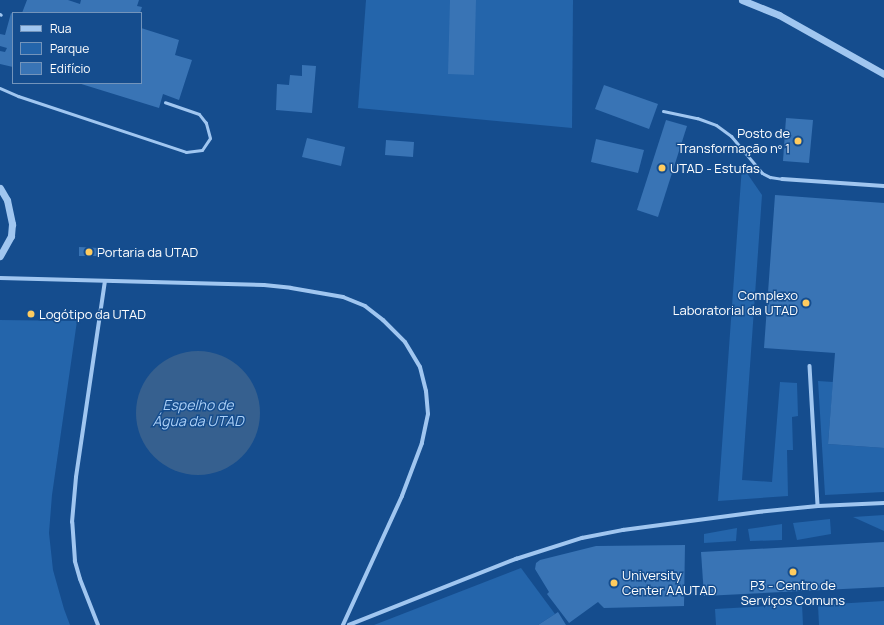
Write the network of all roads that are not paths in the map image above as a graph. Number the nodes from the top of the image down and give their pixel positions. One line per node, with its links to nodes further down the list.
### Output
1 (742, 0): 2 (street)
2 (884, 74)
3 (0, 88): 4 (lane)
4 (165, 102)
5 (663, 111): 6 (lane)
6 (782, 179): 7 (street)
7 (884, 186)
8 (0, 188): 9 (street)
9 (0, 256)
10 (0, 278): 11 (street)
11 (105, 281): 15 (street); 16 (street)
12 (810, 366): 14 (street)
13 (884, 503): 14 (street)
14 (818, 506): 17 (street)
15 (98, 625)
16 (343, 625)
17 (348, 625)

